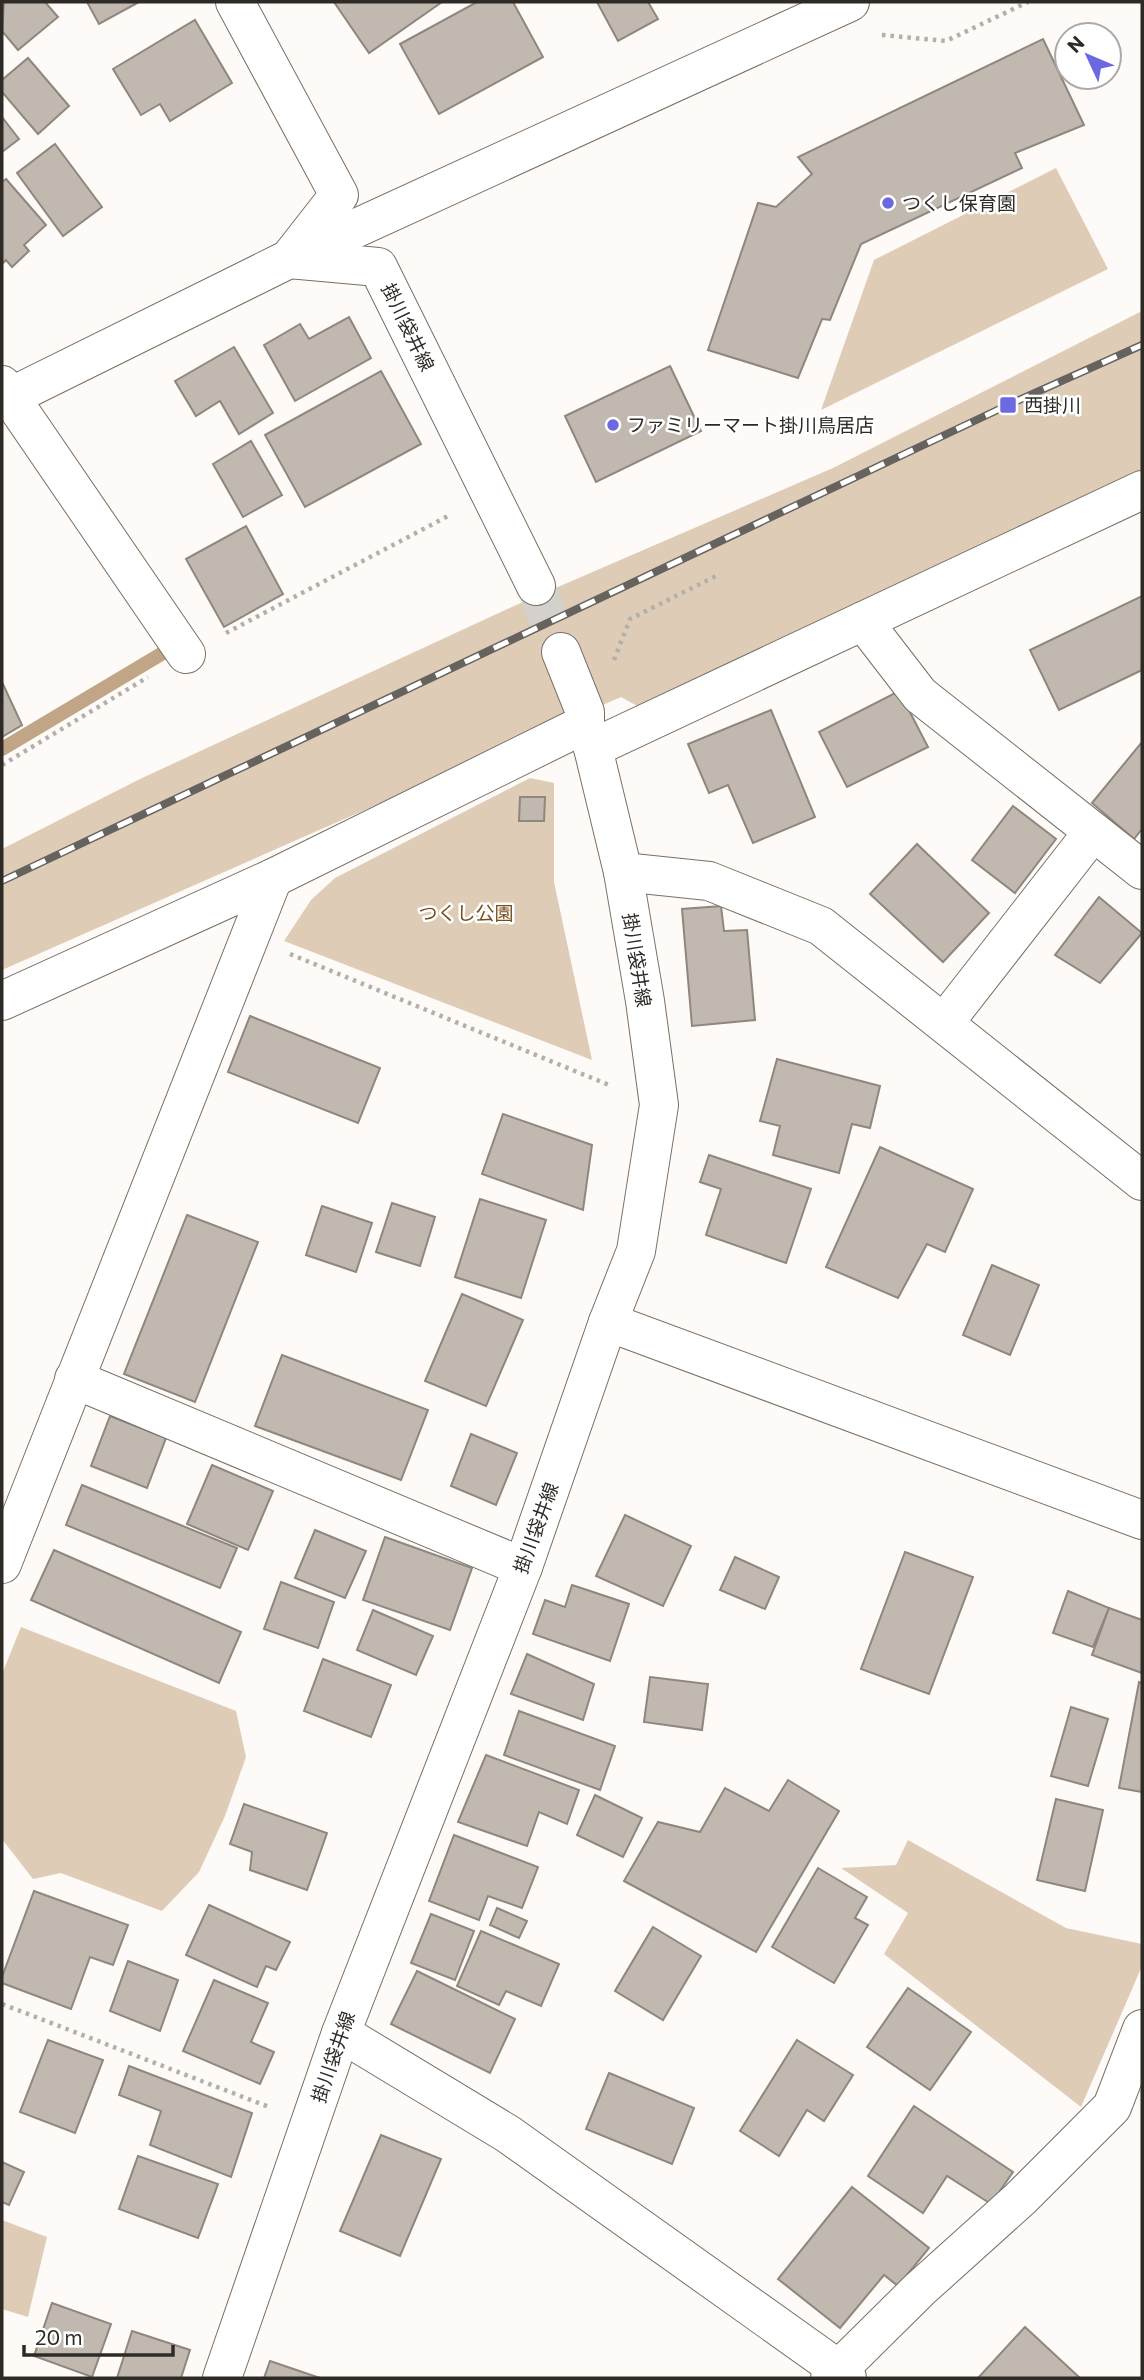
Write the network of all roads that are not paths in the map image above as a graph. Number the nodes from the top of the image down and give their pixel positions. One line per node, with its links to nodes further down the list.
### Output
1 (235, 2): 3 (street)
2 (850, 2): 3 (street)
3 (289, 259): 4 (street); 6 (street, 掛川袋井線)
4 (4, 395): 9 (street)
5 (1142, 490): 7 (street)
6 (536, 586)
7 (863, 621): 10 (street); 11 (street)
8 (561, 652): 10 (street, 掛川袋井線)
9 (186, 654)
10 (589, 736): 13 (street, 掛川袋井線); 14 (street)
11 (1093, 832): 12 (street); 16 (street)
12 (1142, 870)
13 (623, 872): 16 (street); 18 (street, 掛川袋井線)
14 (273, 878): 15 (street); 19 (street)
15 (2, 1001)
16 (944, 1023): 17 (street)
17 (1142, 1181)
18 (608, 1322): 20 (street); 22 (street, 掛川袋井線)
19 (74, 1380): 21 (street); 22 (street)
20 (1142, 1520)
21 (2, 1564)
22 (523, 1567): 24 (street, 掛川袋井線)
23 (1142, 2029): 25 (street)
24 (341, 2033): 25 (street); 26 (street, 掛川袋井線)
25 (838, 2375)
26 (222, 2378)

